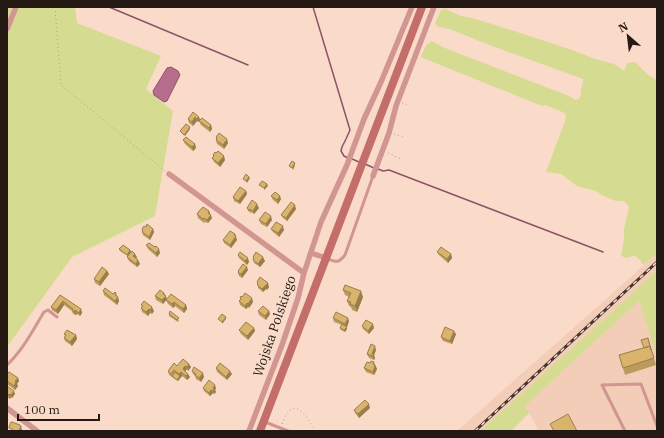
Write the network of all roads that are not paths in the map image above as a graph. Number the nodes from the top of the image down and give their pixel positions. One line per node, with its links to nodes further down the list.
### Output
1 (16, 7): 5 (street)
2 (412, 7): 8 (street)
3 (422, 7): 9 (main road, Wojska Polskiego)
4 (434, 7): 7 (street)
5 (7, 29)
6 (169, 174): 10 (street, Wojska Polskiego)
7 (373, 176): 9 (lane)
8 (311, 253): 9 (street); 10 (street)
9 (326, 258): 15 (main road, Wojska Polskiego)
10 (304, 273): 19 (street, Wojska Polskiego)
11 (57, 317): 12 (lane)
12 (7, 364)
13 (8, 409): 14 (street); 18 (street)
14 (7, 417)
15 (263, 421): 17 (lane); 20 (main road, Wojska Polskiego)
16 (657, 426): 22 (lane)
17 (280, 429): 21 (lane)
18 (37, 431)
19 (249, 431)
20 (260, 431)
21 (288, 431)
22 (625, 431)

